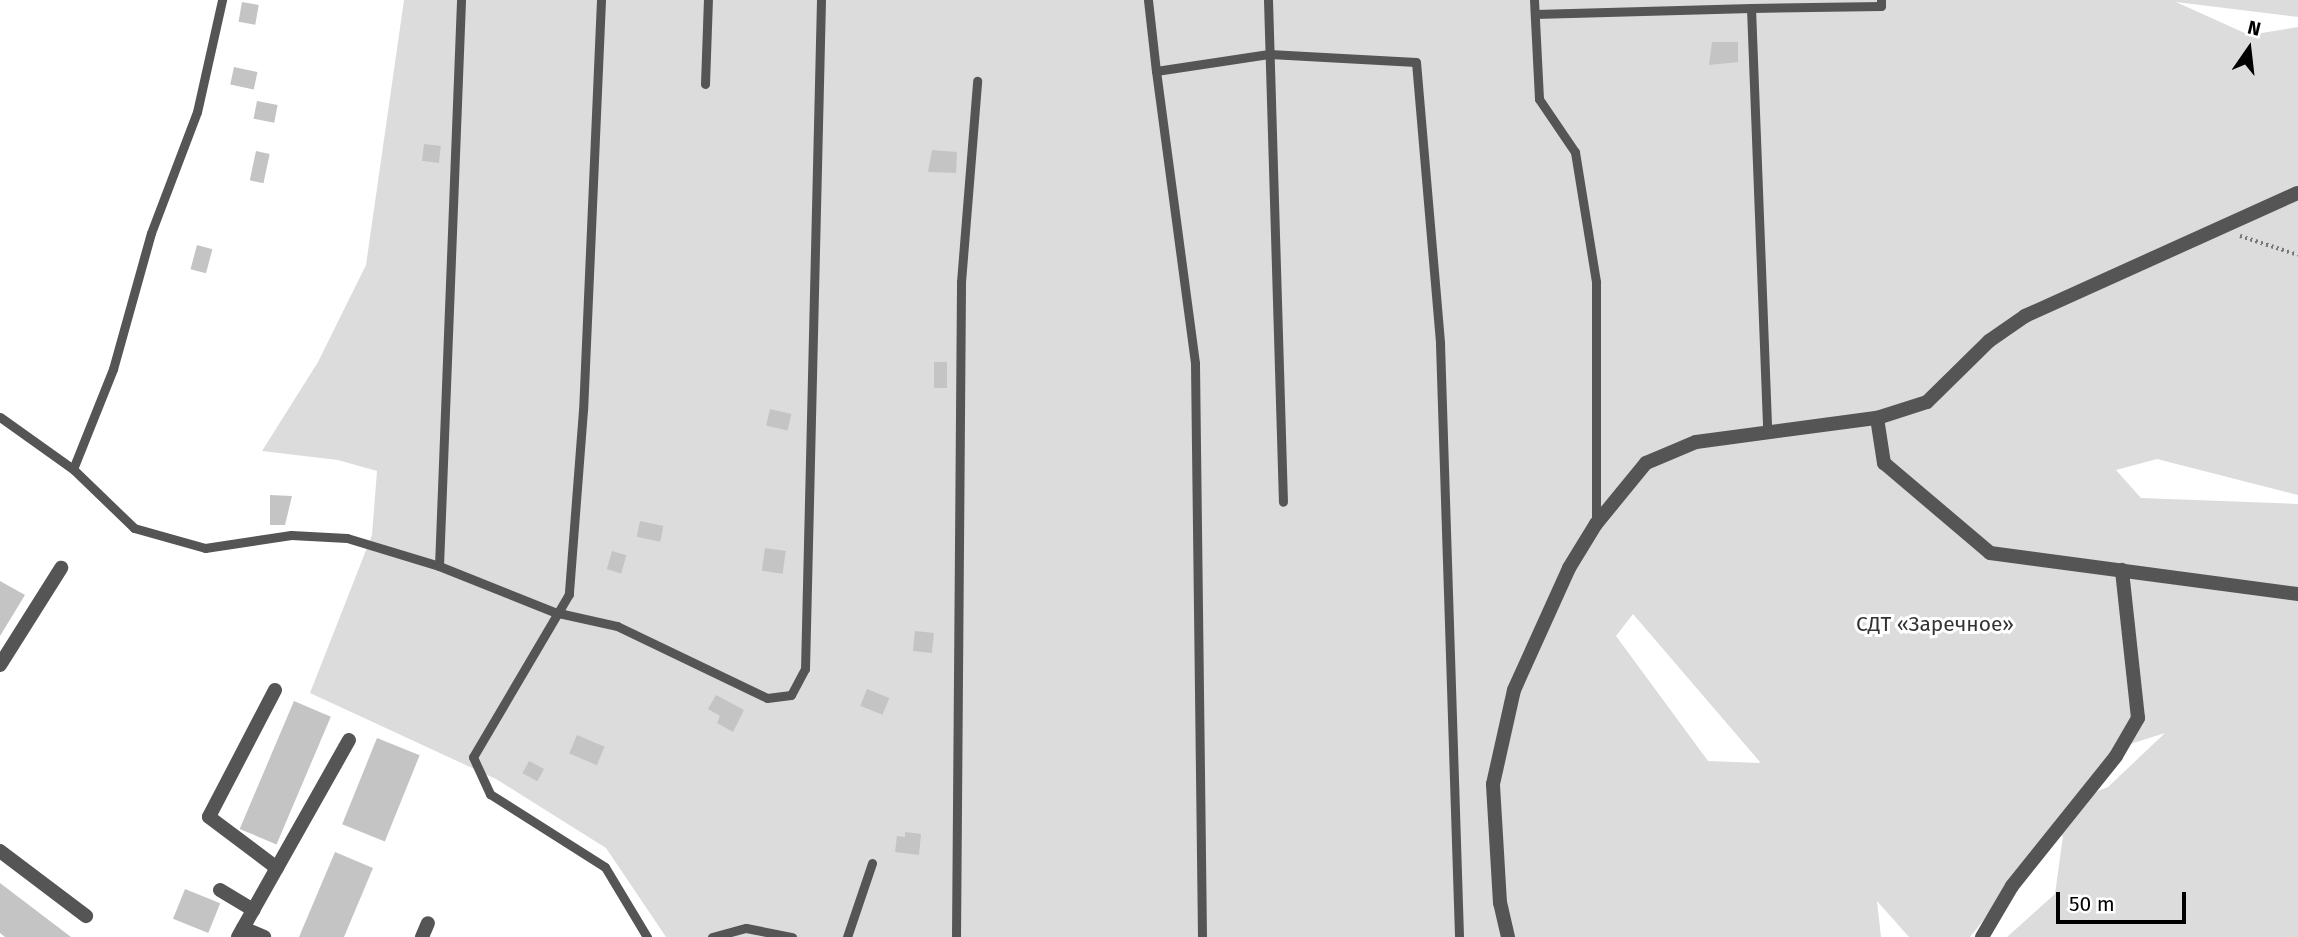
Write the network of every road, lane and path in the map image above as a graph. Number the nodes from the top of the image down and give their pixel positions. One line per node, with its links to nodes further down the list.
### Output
1 (222, 0): 23 (lane)
2 (461, 0): 26 (lane)
3 (601, 0): 30 (lane)
4 (708, 0): 16 (lane)
5 (821, 0): 30 (lane)
6 (1148, 0): 14 (lane)
7 (1268, 0): 13 (lane)
8 (1534, 0): 12 (lane)
9 (1881, 0): 11 (lane)
10 (1706, 4): 11 (lane); 12 (lane)
11 (1751, 8): 22 (lane)
12 (1535, 14): 25 (lane)
13 (1269, 54): 14 (lane); 24 (lane); 50 (lane)
14 (1156, 71): 49 (lane)
15 (977, 81): 48 (lane)
16 (705, 84)
17 (2298, 194): 18 (street)
18 (2219, 229): 19 (path); 21 (street)
19 (2298, 255)
20 (0, 417): 23 (lane)
21 (1877, 418): 22 (street); 28 (street)
22 (1767, 433): 25 (street)
23 (73, 470): 26 (lane)
24 (1283, 502)
25 (1596, 524): 51 (street)
26 (439, 566): 30 (lane)
27 (61, 568): 31 (street)
28 (2122, 570): 29 (street); 52 (street)
29 (2298, 594)
30 (554, 612): 44 (lane)
31 (0, 665)
32 (275, 690): 36 (street)
33 (349, 740): 36 (street)
34 (0, 851): 39 (street)
35 (872, 863): 47 (lane)
36 (277, 868): 38 (street)
37 (220, 890): 38 (street)
38 (253, 910): 41 (street)
39 (86, 916)
40 (428, 923): 43 (street)
41 (241, 932): 42 (street)
42 (264, 937)
43 (422, 937)
44 (648, 937)
45 (712, 937): 46 (lane)
46 (792, 937)
47 (848, 937)
48 (956, 937)
49 (1202, 937)
50 (1459, 937)
51 (1508, 937)
52 (1982, 937)

